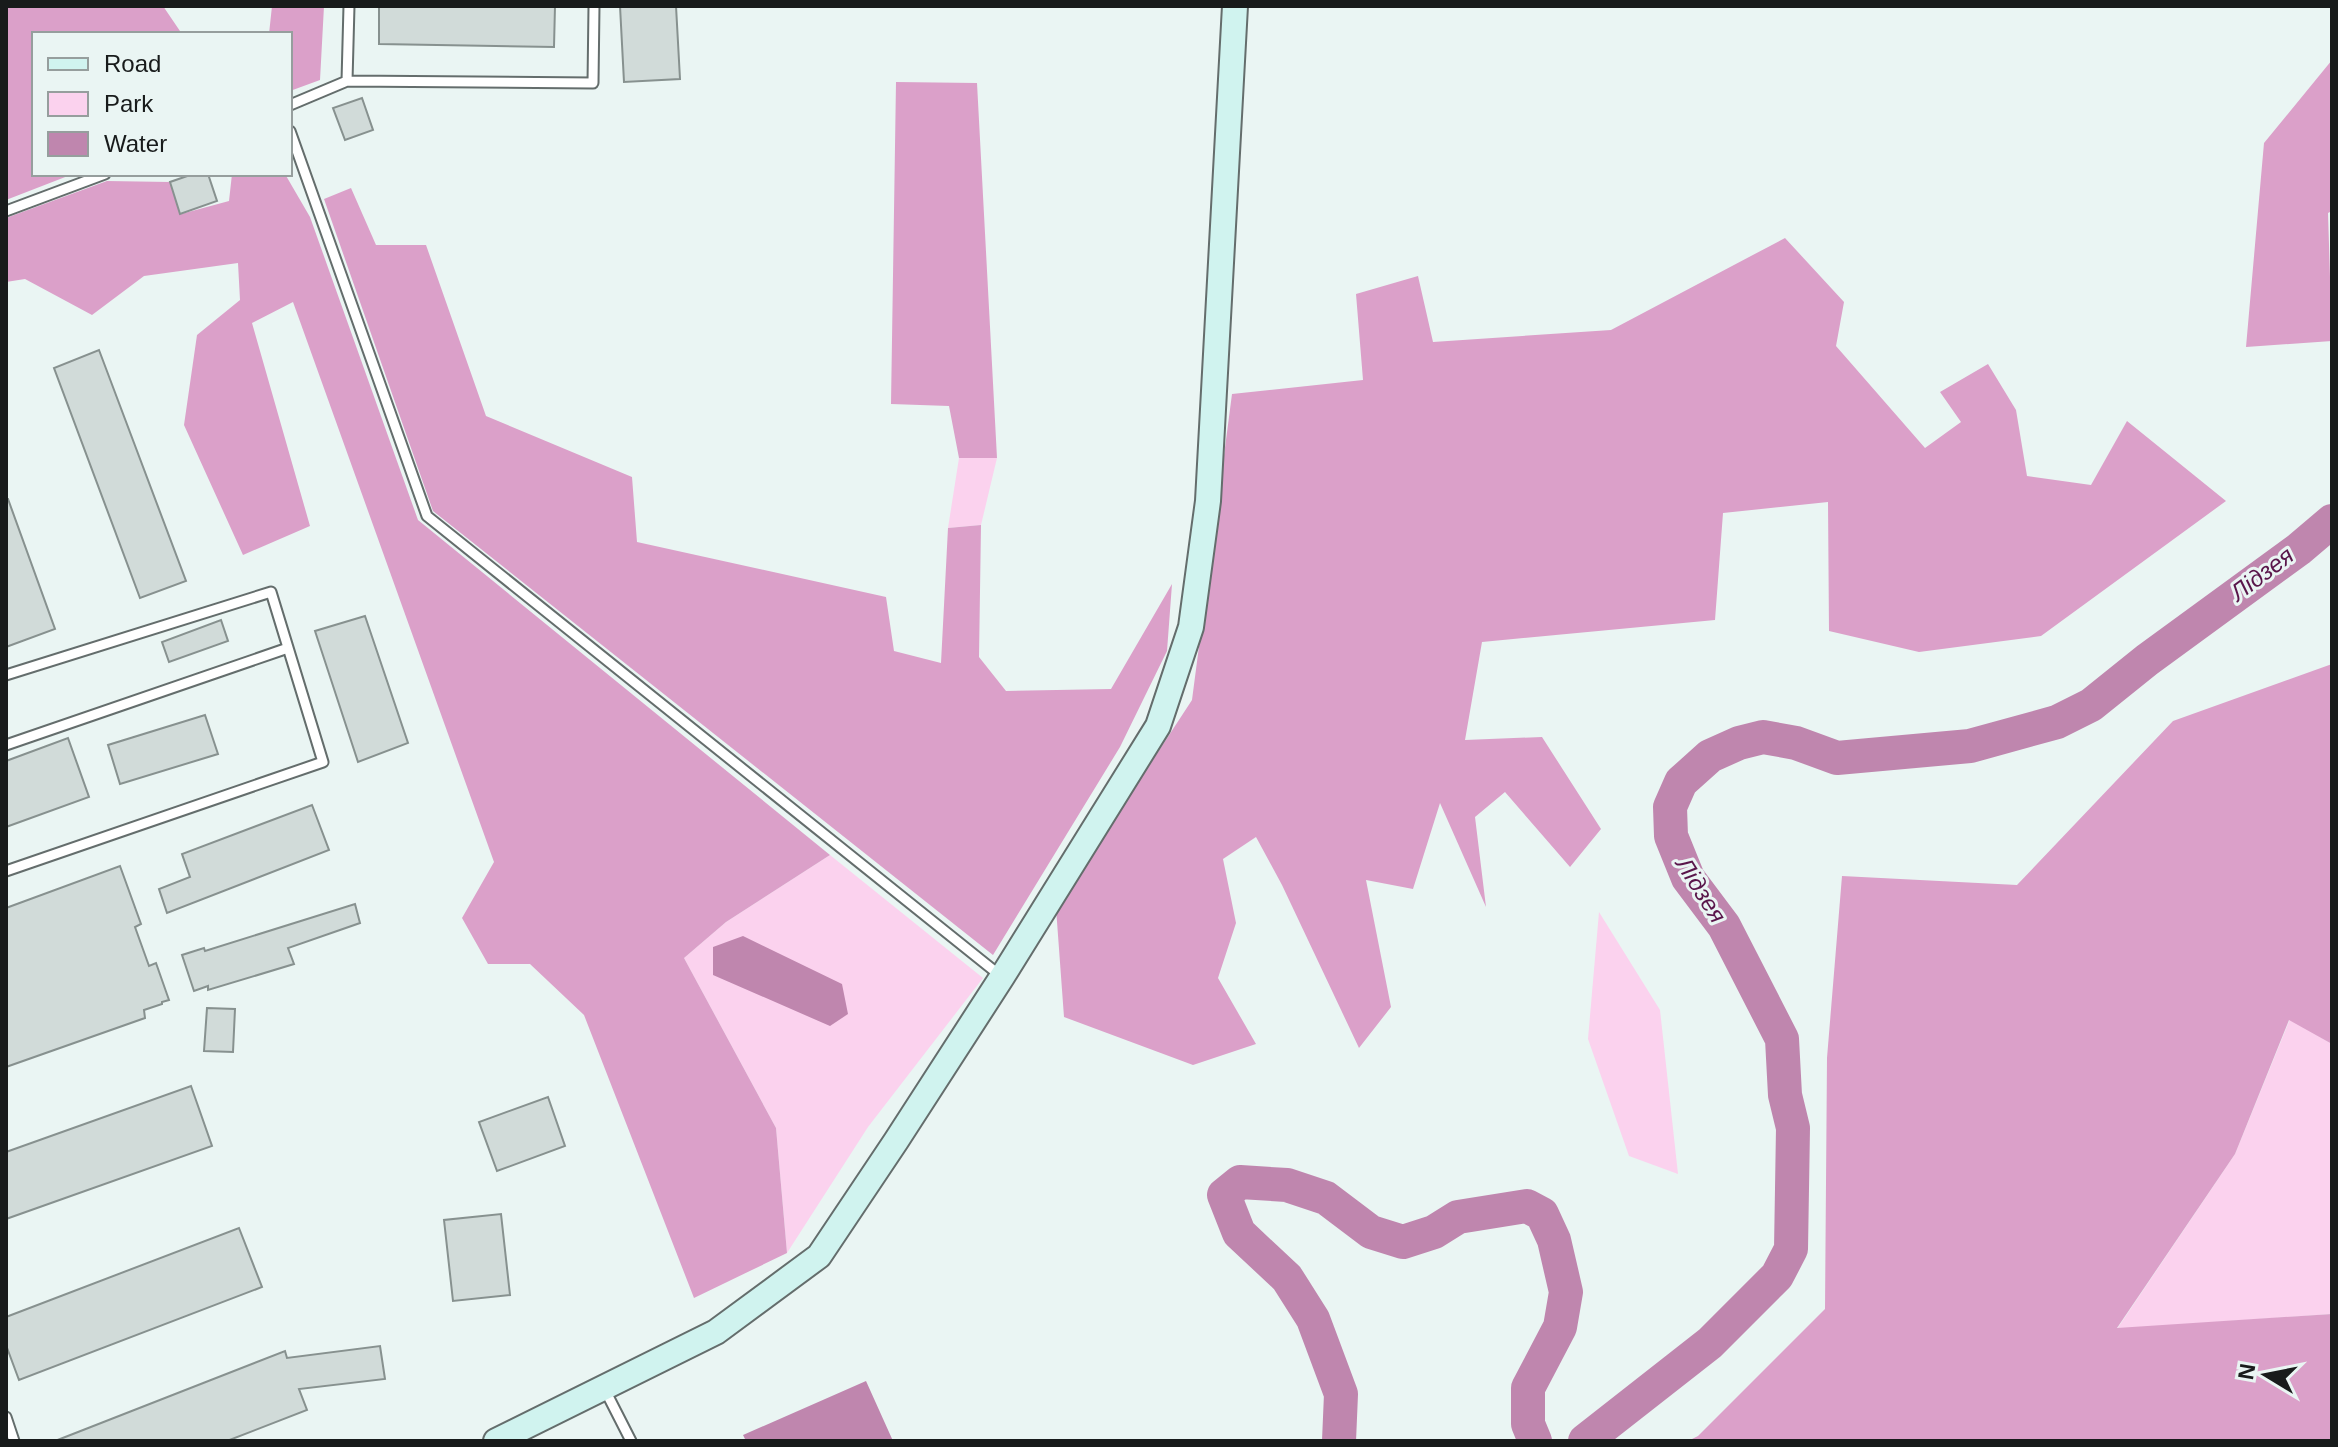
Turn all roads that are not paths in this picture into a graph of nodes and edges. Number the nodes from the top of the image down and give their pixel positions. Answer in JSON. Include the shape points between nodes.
{"nodes":[{"id":1,"x":349,"y":6,"type":"edge"},
{"id":2,"x":594,"y":6,"type":"edge"},
{"id":3,"x":1235,"y":6,"type":"edge"},
{"id":4,"x":347,"y":81,"type":"junction"},
{"id":5,"x":292,"y":104,"type":"edge"},
{"id":6,"x":292,"y":137,"type":"edge"},
{"id":7,"x":100,"y":176,"type":"edge"},
{"id":8,"x":6,"y":211,"type":"edge"},
{"id":9,"x":288,"y":648,"type":"junction"},
{"id":10,"x":6,"y":675,"type":"edge"},
{"id":11,"x":6,"y":745,"type":"edge"},
{"id":12,"x":6,"y":871,"type":"edge"},
{"id":13,"x":1002,"y":977,"type":"junction"},
{"id":14,"x":604,"y":1387,"type":"junction"},
{"id":15,"x":6,"y":1417,"type":"edge"},
{"id":16,"x":13,"y":1440,"type":"edge"},
{"id":17,"x":496,"y":1441,"type":"edge"},
{"id":18,"x":631,"y":1441,"type":"edge"}],
"edges":[{"from":1,"to":4,"type":"lane"},
{"from":2,"to":4,"type":"lane","via":[[593,83]]},
{"from":3,"to":13,"type":"street","via":[[1208,501],[1191,627],[1158,726]]},
{"from":4,"to":5,"type":"lane"},
{"from":6,"to":13,"type":"lane","via":[[427,516]]},
{"from":7,"to":8,"type":"lane"},
{"from":9,"to":10,"type":"lane","via":[[271,592]]},
{"from":9,"to":11,"type":"lane"},
{"from":9,"to":12,"type":"lane","via":[[323,762]]},
{"from":13,"to":14,"type":"street","via":[[819,1256],[716,1332]]},
{"from":14,"to":17,"type":"street"},
{"from":14,"to":18,"type":"lane"},
{"from":15,"to":16,"type":"lane"}]}
